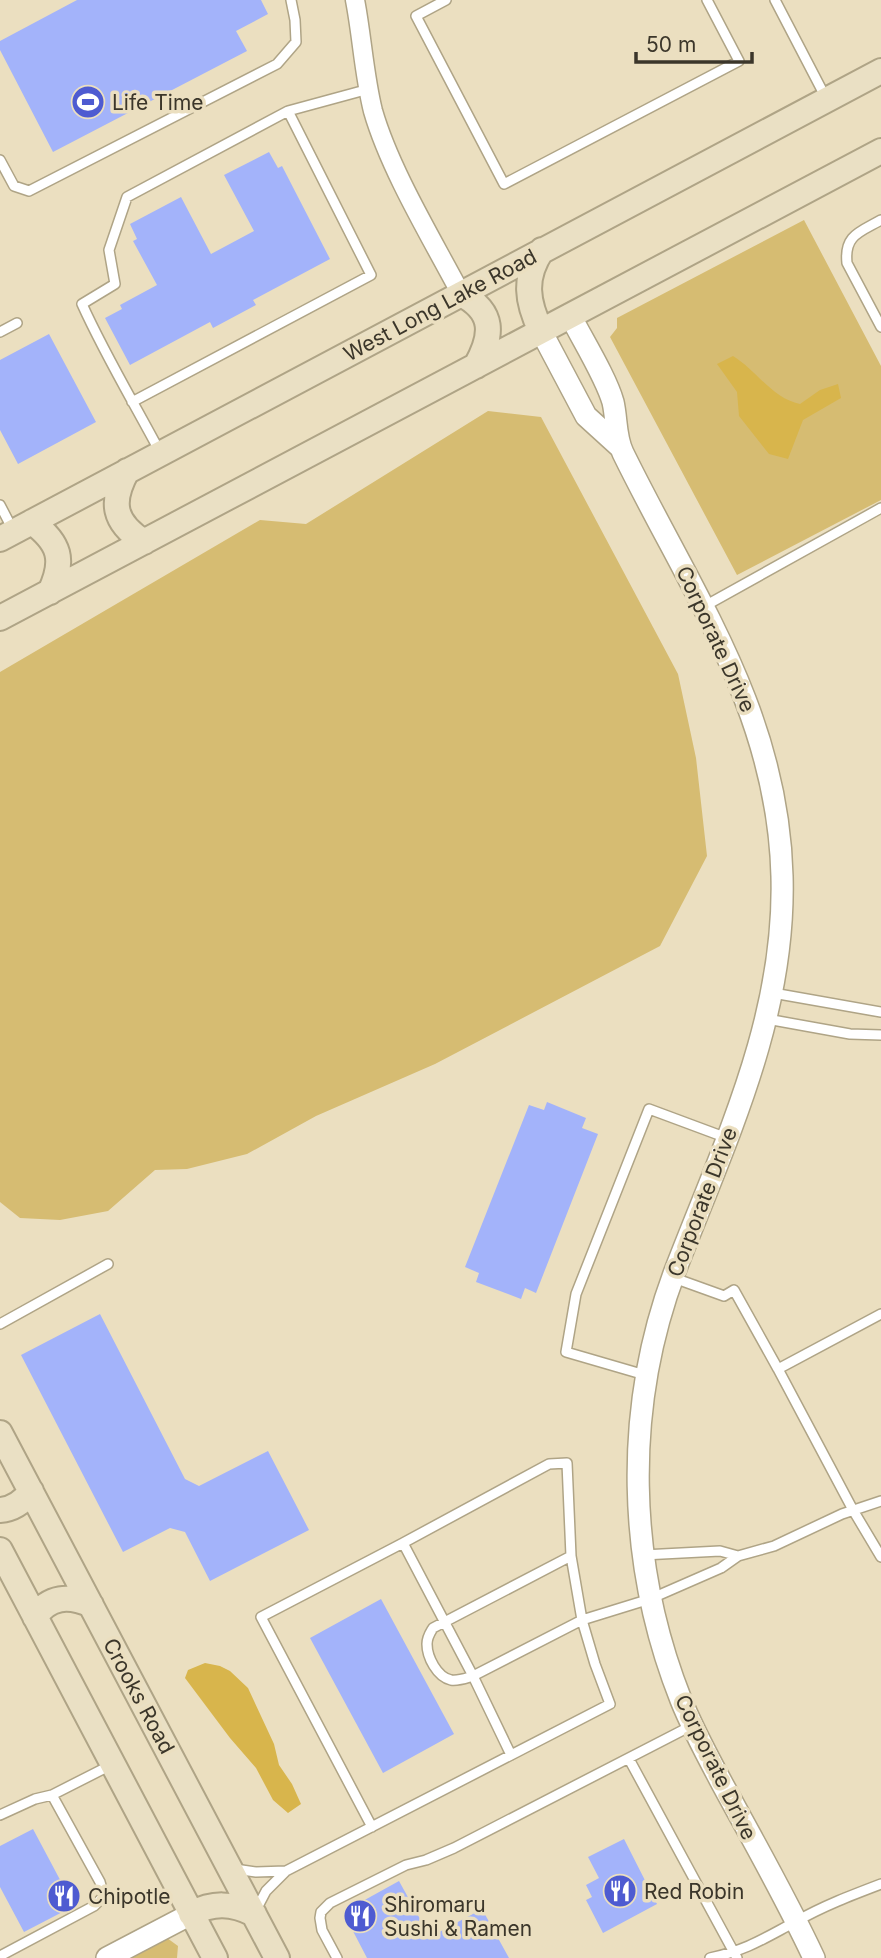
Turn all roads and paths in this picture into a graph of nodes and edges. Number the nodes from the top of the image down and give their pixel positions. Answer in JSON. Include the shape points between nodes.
{"nodes":[{"id":1,"x":291,"y":0,"type":"edge"},
{"id":2,"x":355,"y":0,"type":"edge"},
{"id":3,"x":446,"y":0,"type":"edge"},
{"id":4,"x":707,"y":0,"type":"edge"},
{"id":5,"x":775,"y":0,"type":"edge"},
{"id":6,"x":880,"y":73,"type":"edge"},
{"id":7,"x":369,"y":89,"type":"junction"},
{"id":8,"x":827,"y":100,"type":"junction"},
{"id":9,"x":288,"y":111,"type":"junction"},
{"id":10,"x":881,"y":151,"type":"edge"},
{"id":11,"x":0,"y":160,"type":"edge"},
{"id":12,"x":881,"y":220,"type":"edge"},
{"id":13,"x":542,"y":250,"type":"junction"},
{"id":14,"x":461,"y":294,"type":"junction"},
{"id":15,"x":570,"y":315,"type":"junction"},
{"id":16,"x":17,"y":323,"type":"dead end"},
{"id":17,"x":881,"y":327,"type":"edge"},
{"id":18,"x":541,"y":331,"type":"junction"},
{"id":19,"x":0,"y":332,"type":"edge"},
{"id":20,"x":476,"y":366,"type":"junction"},
{"id":21,"x":132,"y":402,"type":"junction"},
{"id":22,"x":620,"y":446,"type":"junction"},
{"id":23,"x":161,"y":453,"type":"junction"},
{"id":24,"x":127,"y":471,"type":"junction"},
{"id":25,"x":0,"y":505,"type":"edge"},
{"id":26,"x":881,"y":508,"type":"edge"},
{"id":27,"x":15,"y":531,"type":"edge"},
{"id":28,"x":144,"y":542,"type":"junction"},
{"id":29,"x":50,"y":592,"type":"junction"},
{"id":30,"x":703,"y":607,"type":"junction"},
{"id":31,"x":0,"y":618,"type":"edge"},
{"id":32,"x":773,"y":993,"type":"junction"},
{"id":33,"x":881,"y":1012,"type":"edge"},
{"id":34,"x":767,"y":1019,"type":"junction"},
{"id":35,"x":881,"y":1035,"type":"edge"},
{"id":36,"x":727,"y":1138,"type":"junction"},
{"id":37,"x":108,"y":1264,"type":"dead end"},
{"id":38,"x":673,"y":1278,"type":"junction"},
{"id":39,"x":881,"y":1314,"type":"edge"},
{"id":40,"x":0,"y":1324,"type":"edge"},
{"id":41,"x":778,"y":1368,"type":"junction"},
{"id":42,"x":647,"y":1376,"type":"junction"},
{"id":43,"x":0,"y":1433,"type":"edge"},
{"id":44,"x":31,"y":1491,"type":"junction"},
{"id":45,"x":881,"y":1502,"type":"edge"},
{"id":46,"x":0,"y":1510,"type":"edge"},
{"id":47,"x":853,"y":1510,"type":"junction"},
{"id":48,"x":402,"y":1543,"type":"junction"},
{"id":49,"x":0,"y":1550,"type":"edge"},
{"id":50,"x":643,"y":1555,"type":"junction"},
{"id":51,"x":571,"y":1556,"type":"junction"},
{"id":52,"x":738,"y":1556,"type":"junction"},
{"id":53,"x":881,"y":1557,"type":"edge"},
{"id":54,"x":650,"y":1599,"type":"junction"},
{"id":55,"x":91,"y":1605,"type":"junction"},
{"id":56,"x":35,"y":1617,"type":"junction"},
{"id":57,"x":582,"y":1620,"type":"junction"},
{"id":58,"x":444,"y":1622,"type":"junction"},
{"id":59,"x":473,"y":1676,"type":"junction"},
{"id":60,"x":693,"y":1726,"type":"junction"},
{"id":61,"x":511,"y":1755,"type":"junction"},
{"id":62,"x":629,"y":1759,"type":"junction"},
{"id":63,"x":113,"y":1764,"type":"junction"},
{"id":64,"x":52,"y":1795,"type":"junction"},
{"id":65,"x":1,"y":1812,"type":"edge"},
{"id":66,"x":372,"y":1827,"type":"junction"},
{"id":67,"x":230,"y":1868,"type":"junction"},
{"id":68,"x":286,"y":1871,"type":"junction"},
{"id":69,"x":881,"y":1884,"type":"edge"},
{"id":70,"x":191,"y":1914,"type":"junction"},
{"id":71,"x":254,"y":1914,"type":"junction"},
{"id":72,"x":796,"y":1921,"type":"junction"},
{"id":73,"x":736,"y":1955,"type":"edge"},
{"id":74,"x":0,"y":1956,"type":"edge"},
{"id":75,"x":208,"y":1956,"type":"edge"},
{"id":76,"x":107,"y":1958,"type":"edge"},
{"id":77,"x":278,"y":1958,"type":"edge"},
{"id":78,"x":337,"y":1958,"type":"edge"},
{"id":79,"x":710,"y":1958,"type":"edge"},
{"id":80,"x":814,"y":1958,"type":"edge"}],
"edges":[{"from":1,"to":11,"type":"lane","via":[[296,42],[277,64],[29,191],[14,186]]},
{"from":2,"to":7,"type":"street"},
{"from":3,"to":4,"type":"lane","via":[[416,16],[504,184],[739,61]]},
{"from":5,"to":8,"type":"lane"},
{"from":6,"to":8,"type":"main road","name":"West Long Lake Road"},
{"from":7,"to":9,"type":"lane"},
{"from":7,"to":14,"type":"street","via":[[399,175]]},
{"from":8,"to":13,"type":"main road","name":"West Long Lake Road"},
{"from":9,"to":21,"type":"lane","via":[[127,197],[109,250],[115,284],[82,304]]},
{"from":9,"to":21,"type":"lane","via":[[371,275]]},
{"from":10,"to":15,"type":"main road"},
{"from":12,"to":17,"type":"lane","via":[[855,234],[846,253]]},
{"from":13,"to":14,"type":"main road","name":"West Long Lake Road"},
{"from":13,"to":18,"type":"main road","via":[[527,287]]},
{"from":14,"to":20,"type":"main road","via":[[481,307],[488,326],[484,352]]},
{"from":14,"to":23,"type":"main road","name":"West Long Lake Road"},
{"from":15,"to":18,"type":"main road"},
{"from":15,"to":22,"type":"street","name":"Corporate Drive","via":[[612,400]]},
{"from":16,"to":19,"type":"lane"},
{"from":18,"to":20,"type":"main road"},
{"from":18,"to":22,"type":"street","name":"Corporate Drive","via":[[586,416]]},
{"from":20,"to":28,"type":"main road"},
{"from":21,"to":23,"type":"lane"},
{"from":22,"to":30,"type":"street","name":"Corporate Drive"},
{"from":23,"to":24,"type":"main road","name":"West Long Lake Road"},
{"from":24,"to":27,"type":"main road","name":"West Long Lake Road"},
{"from":24,"to":28,"type":"main road","via":[[119,485],[117,511],[128,530]]},
{"from":25,"to":27,"type":"lane"},
{"from":26,"to":30,"type":"lane"},
{"from":27,"to":29,"type":"main road","via":[[49,536],[58,555],[57,578]]},
{"from":28,"to":29,"type":"main road"},
{"from":29,"to":31,"type":"main road"},
{"from":30,"to":32,"type":"street","name":"Corporate Drive","via":[[746,696],[775,799],[782,888]]},
{"from":32,"to":33,"type":"lane"},
{"from":32,"to":34,"type":"street","name":"Corporate Drive"},
{"from":34,"to":35,"type":"lane"},
{"from":34,"to":36,"type":"street","name":"Corporate Drive"},
{"from":36,"to":38,"type":"street","name":"Corporate Drive"},
{"from":36,"to":42,"type":"lane","via":[[649,1109],[576,1294],[566,1352]]},
{"from":37,"to":40,"type":"lane"},
{"from":38,"to":41,"type":"lane","via":[[724,1296],[734,1290]]},
{"from":38,"to":42,"type":"street","name":"Corporate Drive"},
{"from":39,"to":41,"type":"lane"},
{"from":41,"to":47,"type":"lane"},
{"from":42,"to":50,"type":"street","name":"Corporate Drive","via":[[639,1454]]},
{"from":43,"to":44,"type":"main road","name":"Crooks Road"},
{"from":44,"to":46,"type":"main road","via":[[20,1504]]},
{"from":44,"to":55,"type":"main road","name":"Crooks Road"},
{"from":45,"to":47,"type":"lane"},
{"from":47,"to":52,"type":"lane","via":[[774,1546]]},
{"from":47,"to":53,"type":"lane"},
{"from":48,"to":51,"type":"lane","via":[[549,1464],[567,1463]]},
{"from":48,"to":58,"type":"lane"},
{"from":48,"to":66,"type":"lane","via":[[261,1617]]},
{"from":49,"to":56,"type":"main road"},
{"from":50,"to":52,"type":"lane","via":[[720,1551]]},
{"from":50,"to":54,"type":"street","name":"Corporate Drive"},
{"from":51,"to":57,"type":"lane"},
{"from":51,"to":58,"type":"lane"},
{"from":52,"to":54,"type":"lane","via":[[720,1569]]},
{"from":54,"to":57,"type":"lane"},
{"from":54,"to":60,"type":"street","name":"Corporate Drive"},
{"from":55,"to":56,"type":"main road","via":[[58,1599]]},
{"from":55,"to":67,"type":"main road","name":"Crooks Road"},
{"from":56,"to":63,"type":"main road"},
{"from":57,"to":59,"type":"lane"},
{"from":57,"to":61,"type":"lane","via":[[610,1703]]},
{"from":58,"to":59,"type":"lane"},
{"from":58,"to":59,"type":"lane","via":[[433,1628],[427,1639],[434,1666],[450,1680]]},
{"from":59,"to":61,"type":"lane"},
{"from":60,"to":62,"type":"lane"},
{"from":60,"to":72,"type":"street","name":"Corporate Drive"},
{"from":61,"to":66,"type":"lane"},
{"from":62,"to":73,"type":"lane"},
{"from":62,"to":78,"type":"lane","via":[[454,1848],[406,1865],[330,1903],[321,1912],[320,1924]]},
{"from":63,"to":64,"type":"lane"},
{"from":63,"to":70,"type":"main road"},
{"from":64,"to":65,"type":"lane"},
{"from":64,"to":74,"type":"lane","via":[[104,1896],[94,1906]]},
{"from":66,"to":68,"type":"lane"},
{"from":67,"to":68,"type":"lane"},
{"from":67,"to":71,"type":"main road","name":"Crooks Road"},
{"from":68,"to":71,"type":"lane","via":[[266,1891]]},
{"from":69,"to":72,"type":"lane"},
{"from":70,"to":71,"type":"main road","via":[[204,1906],[223,1905]]},
{"from":70,"to":75,"type":"main road"},
{"from":70,"to":76,"type":"street"},
{"from":71,"to":77,"type":"main road","name":"Crooks Road"},
{"from":72,"to":73,"type":"lane"},
{"from":72,"to":80,"type":"street","name":"Corporate Drive"},
{"from":73,"to":79,"type":"lane"}]}
